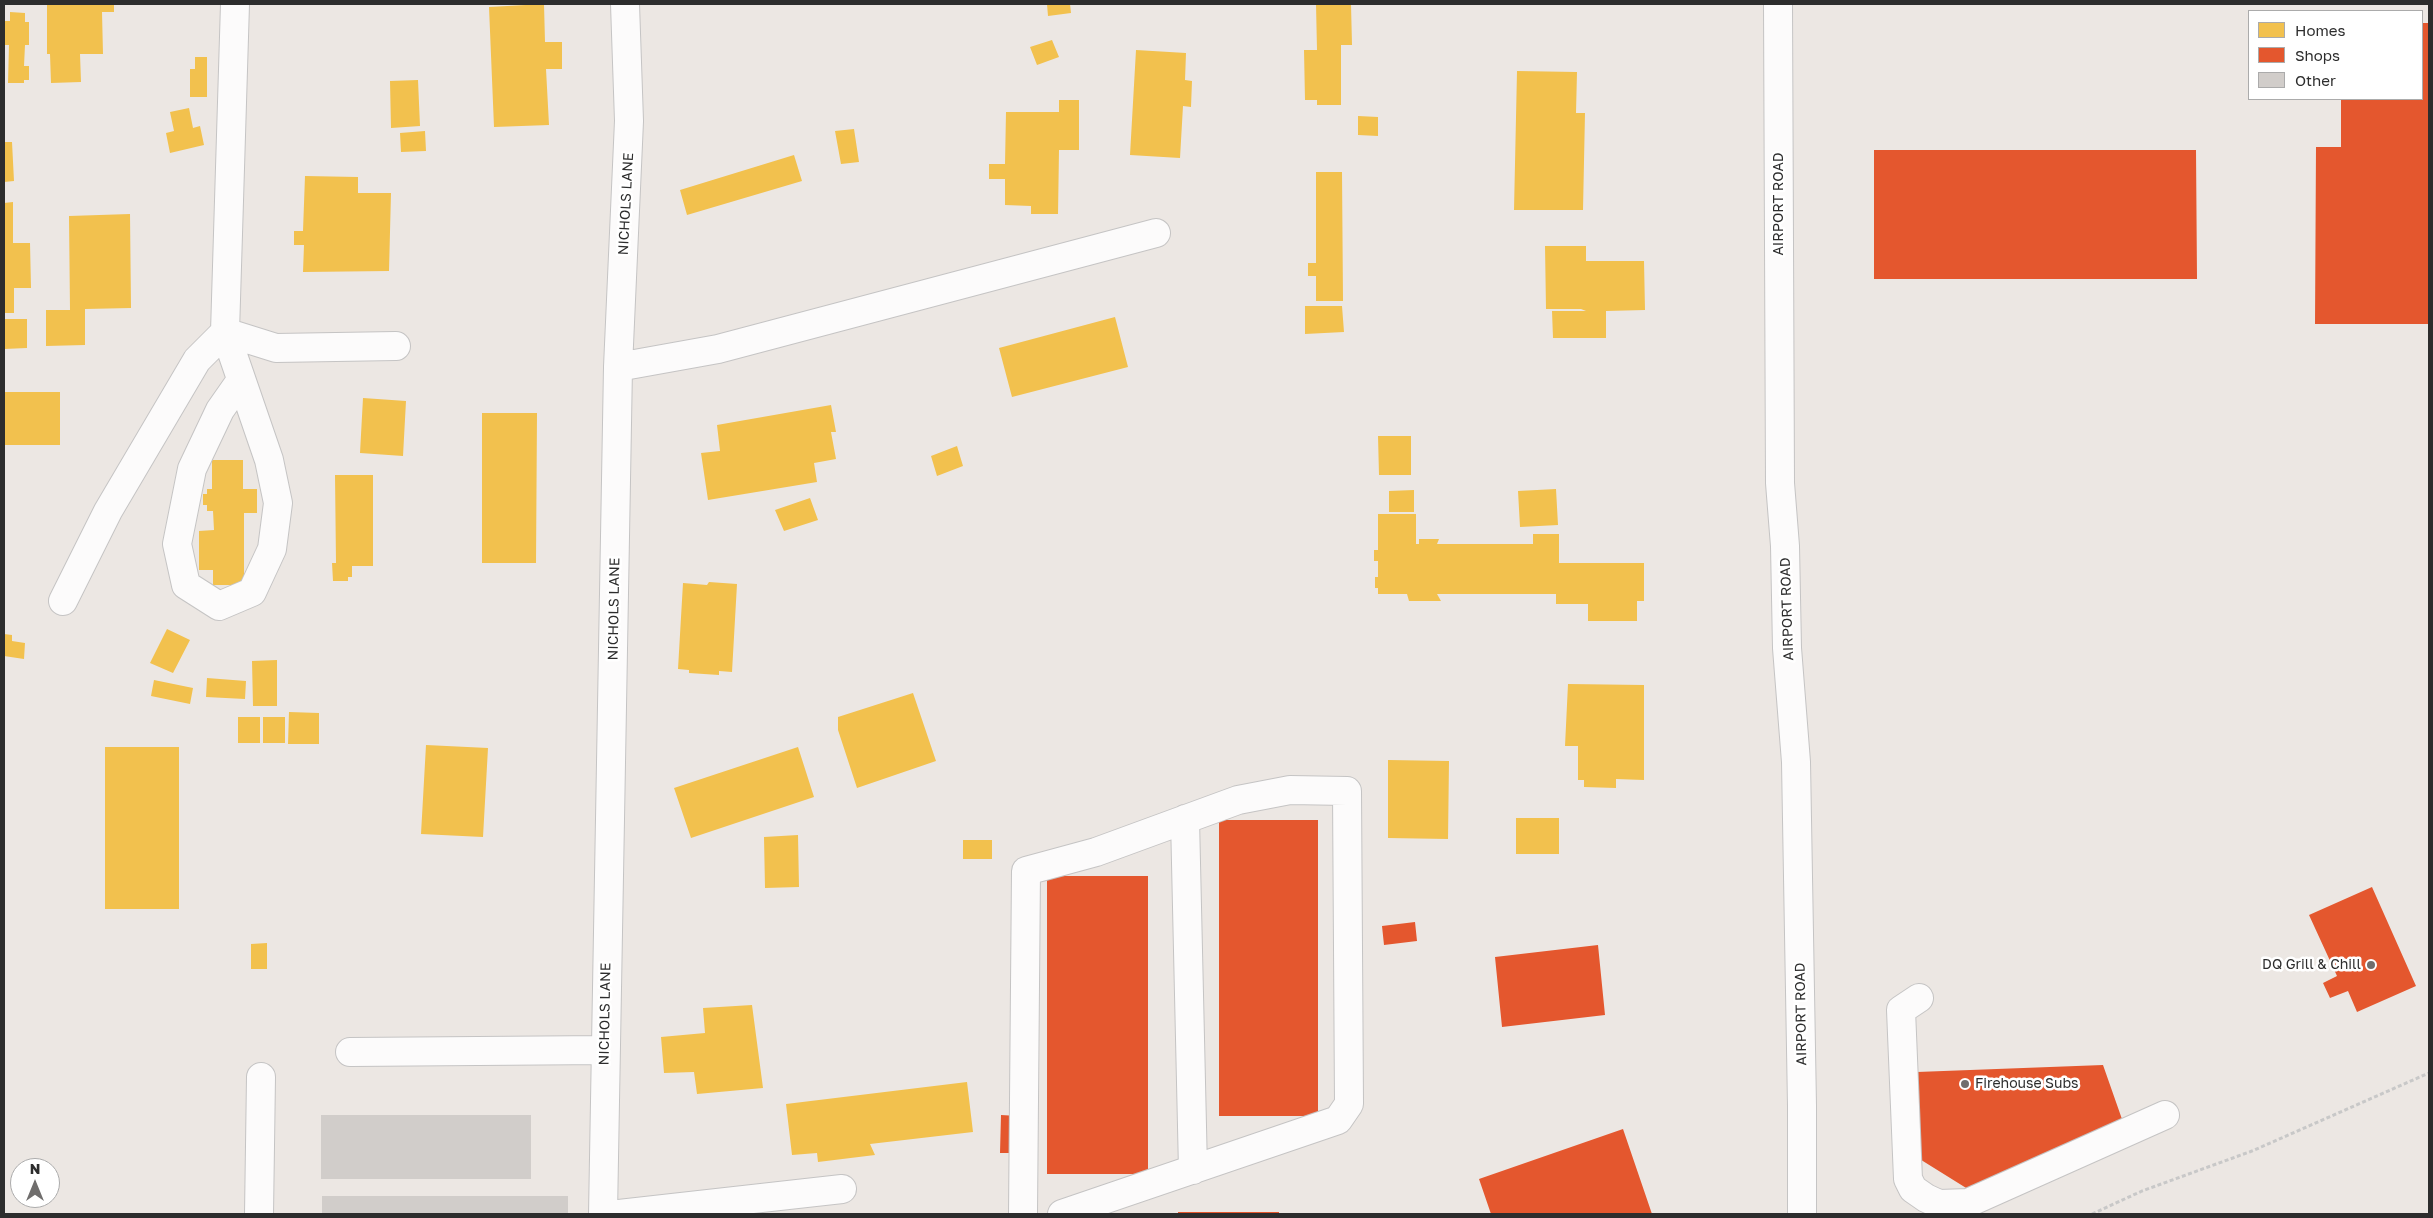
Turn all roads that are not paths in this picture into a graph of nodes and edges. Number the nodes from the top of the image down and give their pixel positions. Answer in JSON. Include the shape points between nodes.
{"nodes":[{"id":1,"x":235,"y":4,"type":"edge"},
{"id":2,"x":625,"y":4,"type":"edge"},
{"id":3,"x":1778,"y":4,"type":"edge"},
{"id":4,"x":1156,"y":234,"type":"dead end"},
{"id":5,"x":225,"y":332,"type":"junction"},
{"id":6,"x":396,"y":346,"type":"dead end"},
{"id":7,"x":618,"y":367,"type":"junction"},
{"id":8,"x":241,"y":380,"type":"junction"},
{"id":9,"x":63,"y":601,"type":"dead end"},
{"id":10,"x":1185,"y":819,"type":"junction"},
{"id":11,"x":1919,"y":998,"type":"dead end"},
{"id":12,"x":605,"y":1050,"type":"junction"},
{"id":13,"x":350,"y":1052,"type":"dead end"},
{"id":14,"x":261,"y":1076,"type":"dead end"},
{"id":15,"x":2166,"y":1115,"type":"dead end"},
{"id":16,"x":1193,"y":1170,"type":"junction"},
{"id":17,"x":842,"y":1189,"type":"dead end"},
{"id":18,"x":259,"y":1214,"type":"edge"},
{"id":19,"x":603,"y":1214,"type":"edge"},
{"id":20,"x":619,"y":1214,"type":"edge"},
{"id":21,"x":1023,"y":1214,"type":"edge"},
{"id":22,"x":1062,"y":1214,"type":"edge"},
{"id":23,"x":1802,"y":1214,"type":"edge"}],
"edges":[{"from":1,"to":5,"type":"street"},
{"from":2,"to":7,"type":"street","name":"NICHOLS LANE","via":[[629,121]]},
{"from":3,"to":23,"type":"street","name":"AIRPORT ROAD","via":[[1780,483],[1796,762]]},
{"from":4,"to":7,"type":"street","via":[[718,349]]},
{"from":5,"to":6,"type":"street","via":[[276,348]]},
{"from":5,"to":8,"type":"street"},
{"from":5,"to":9,"type":"street","via":[[197,360],[108,511]]},
{"from":7,"to":12,"type":"street","name":"NICHOLS LANE"},
{"from":8,"to":8,"type":"street","via":[[269,460],[278,504],[272,549],[252,592],[220,606],[186,584],[177,544],[192,469],[220,410]]},
{"from":10,"to":16,"type":"street"},
{"from":10,"to":16,"type":"street","via":[[1238,800],[1290,790],[1347,791],[1349,1104],[1338,1120]]},
{"from":10,"to":21,"type":"street","via":[[1096,852],[1026,871]]},
{"from":11,"to":15,"type":"street","via":[[1901,1010],[1908,1179],[1913,1189],[1926,1198],[1939,1204],[1968,1203]]},
{"from":12,"to":13,"type":"street"},
{"from":12,"to":19,"type":"street","name":"NICHOLS LANE"},
{"from":14,"to":18,"type":"street"},
{"from":16,"to":22,"type":"street"},
{"from":17,"to":20,"type":"street"}]}
